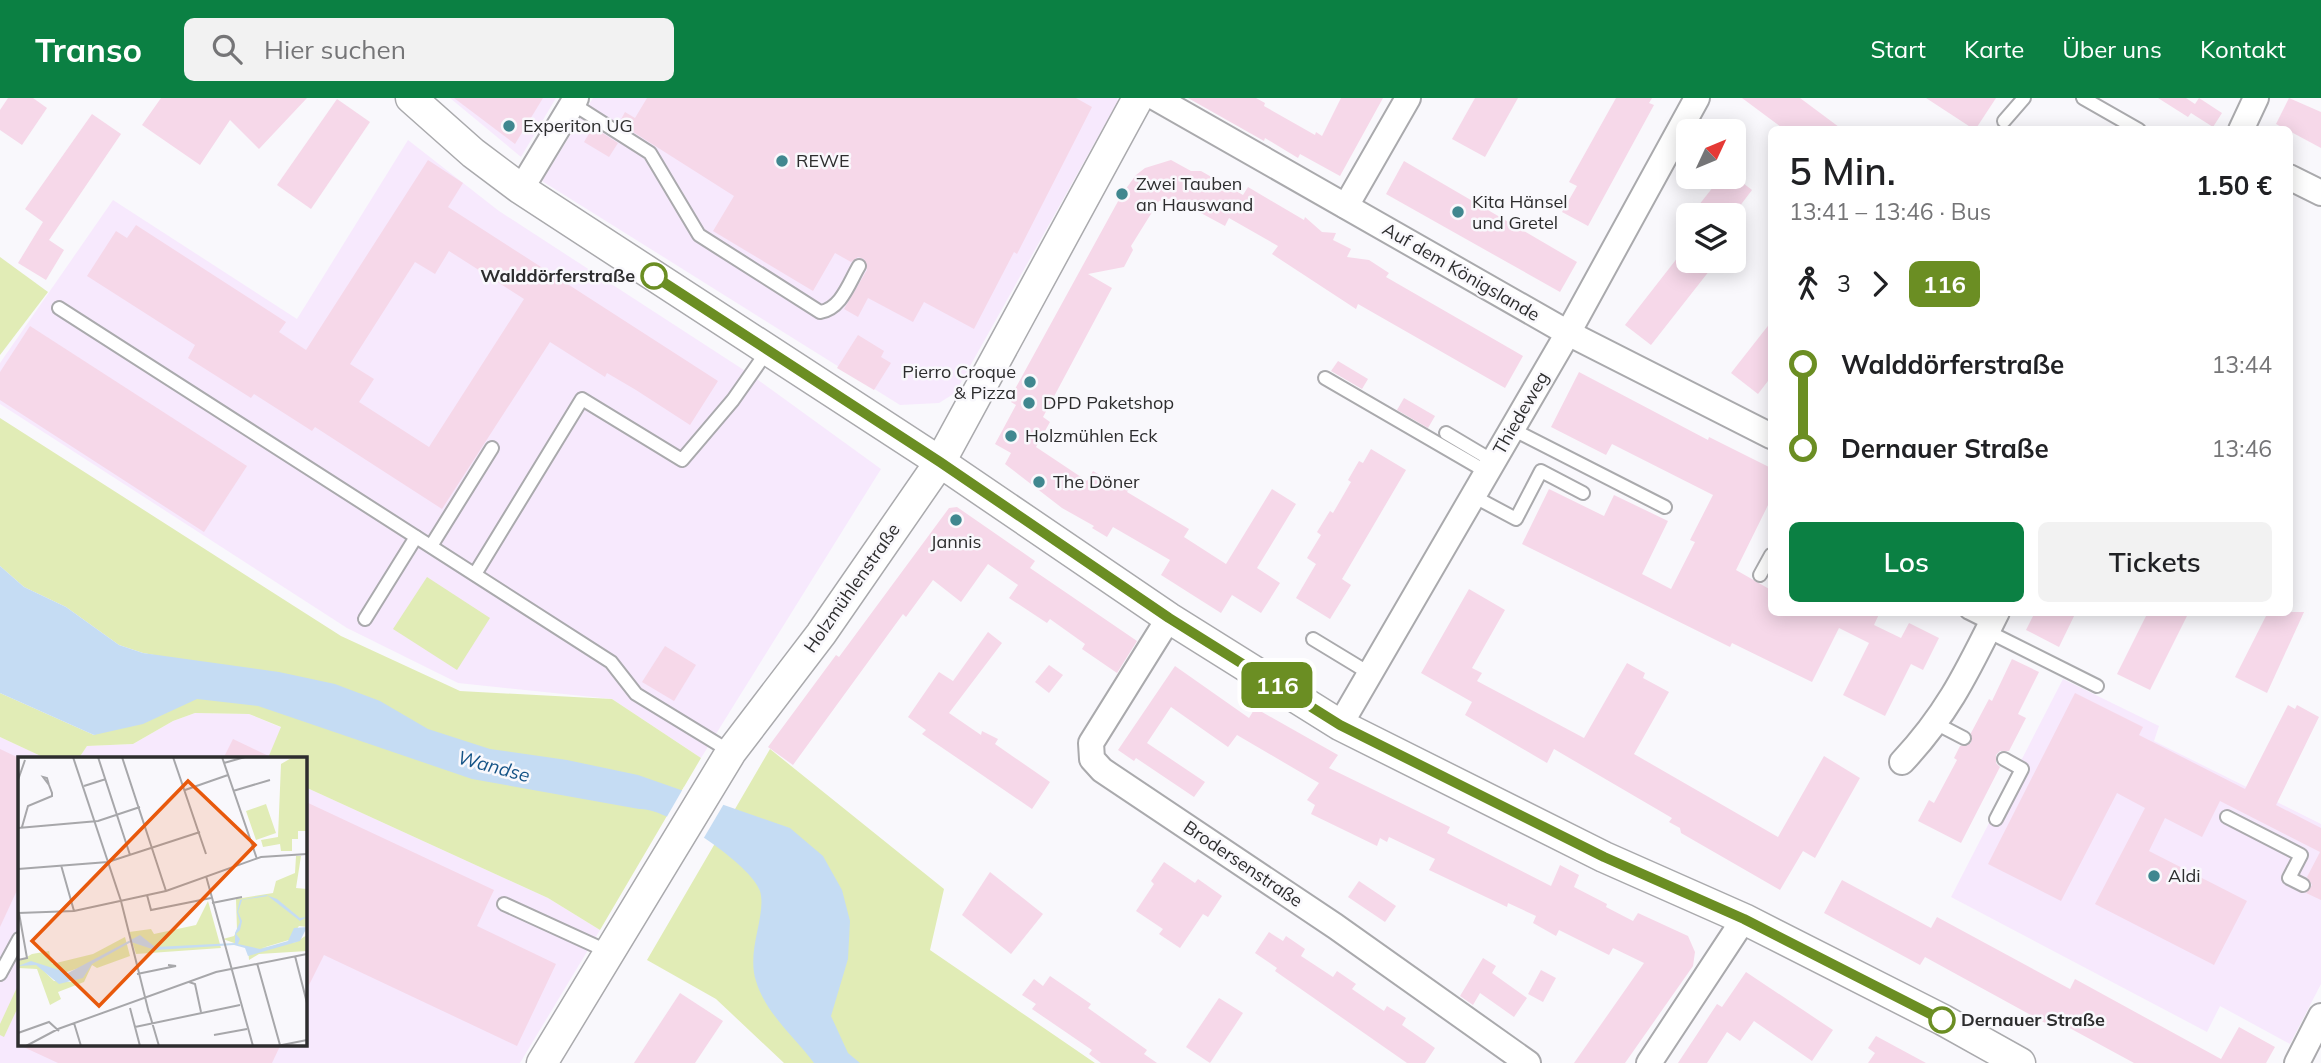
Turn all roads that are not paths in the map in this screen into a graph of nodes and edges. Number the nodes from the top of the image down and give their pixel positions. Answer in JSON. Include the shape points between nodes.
{"nodes":[{"id":1,"x":411,"y":98,"type":"edge"},
{"id":2,"x":1138,"y":98,"type":"edge"},
{"id":3,"x":1156,"y":98,"type":"edge"},
{"id":4,"x":1408,"y":98,"type":"edge"},
{"id":5,"x":1697,"y":98,"type":"edge"},
{"id":6,"x":2024,"y":98,"type":"edge"},
{"id":7,"x":2083,"y":98,"type":"edge"},
{"id":8,"x":2256,"y":98,"type":"edge"},
{"id":9,"x":574,"y":101,"type":"edge"},
{"id":10,"x":2004,"y":121,"type":"dead end"},
{"id":11,"x":2132,"y":126,"type":"edge"},
{"id":12,"x":2243,"y":126,"type":"edge"},
{"id":13,"x":2293,"y":179,"type":"edge"},
{"id":14,"x":521,"y":189,"type":"junction"},
{"id":15,"x":2321,"y":193,"type":"edge"},
{"id":16,"x":1346,"y":206,"type":"junction"},
{"id":17,"x":859,"y":266,"type":"dead end"},
{"id":18,"x":59,"y":308,"type":"dead end"},
{"id":19,"x":1568,"y":333,"type":"junction"},
{"id":20,"x":768,"y":350,"type":"junction"},
{"id":21,"x":1325,"y":378,"type":"dead end"},
{"id":22,"x":1512,"y":429,"type":"junction"},
{"id":23,"x":1446,"y":433,"type":"dead end"},
{"id":24,"x":1768,"y":434,"type":"edge"},
{"id":25,"x":492,"y":448,"type":"dead end"},
{"id":26,"x":940,"y":462,"type":"junction"},
{"id":27,"x":1490,"y":466,"type":"junction"},
{"id":28,"x":1584,"y":493,"type":"dead end"},
{"id":29,"x":1473,"y":496,"type":"junction"},
{"id":30,"x":1665,"y":507,"type":"dead end"},
{"id":31,"x":416,"y":537,"type":"junction"},
{"id":32,"x":431,"y":546,"type":"junction"},
{"id":33,"x":1768,"y":560,"type":"edge"},
{"id":34,"x":475,"y":574,"type":"junction"},
{"id":35,"x":1760,"y":575,"type":"dead end"},
{"id":36,"x":1169,"y":618,"type":"junction"},
{"id":37,"x":365,"y":619,"type":"dead end"},
{"id":38,"x":1992,"y":623,"type":"edge"},
{"id":39,"x":1313,"y":639,"type":"dead end"},
{"id":40,"x":1369,"y":673,"type":"junction"},
{"id":41,"x":2097,"y":686,"type":"dead end"},
{"id":42,"x":1937,"y":724,"type":"junction"},
{"id":43,"x":1340,"y":725,"type":"junction"},
{"id":44,"x":1964,"y":738,"type":"dead end"},
{"id":45,"x":732,"y":752,"type":"junction"},
{"id":46,"x":2004,"y":760,"type":"dead end"},
{"id":47,"x":1902,"y":762,"type":"dead end"},
{"id":48,"x":2227,"y":817,"type":"dead end"},
{"id":49,"x":1996,"y":819,"type":"dead end"},
{"id":50,"x":2303,"y":885,"type":"dead end"},
{"id":51,"x":504,"y":904,"type":"dead end"},
{"id":52,"x":1744,"y":919,"type":"junction"},
{"id":53,"x":18,"y":941,"type":"edge"},
{"id":54,"x":609,"y":953,"type":"junction"},
{"id":55,"x":0,"y":974,"type":"edge"},
{"id":56,"x":2321,"y":1016,"type":"edge"},
{"id":57,"x":542,"y":1063,"type":"edge"},
{"id":58,"x":1528,"y":1063,"type":"edge"},
{"id":59,"x":1649,"y":1063,"type":"edge"},
{"id":60,"x":2020,"y":1063,"type":"edge"},
{"id":61,"x":2297,"y":1063,"type":"edge"}],
"edges":[{"from":1,"to":14,"type":"street"},
{"from":2,"to":26,"type":"street","name":"Holzmühlenstraße"},
{"from":3,"to":16,"type":"street","name":"Auf dem Königslande"},
{"from":4,"to":16,"type":"street"},
{"from":5,"to":19,"type":"street","name":"Thiedeweg"},
{"from":6,"to":10,"type":"lane"},
{"from":7,"to":11,"type":"lane"},
{"from":8,"to":12,"type":"street"},
{"from":9,"to":14,"type":"street"},
{"from":9,"to":17,"type":"lane","via":[[650,153],[699,235],[820,312],[839,301]]},
{"from":13,"to":15,"type":"street"},
{"from":14,"to":20,"type":"street"},
{"from":16,"to":19,"type":"street","name":"Auf dem Königslande"},
{"from":18,"to":31,"type":"lane"},
{"from":19,"to":22,"type":"street","name":"Thiedeweg"},
{"from":19,"to":24,"type":"street","name":"Auf dem Königslande"},
{"from":20,"to":26,"type":"street"},
{"from":20,"to":34,"type":"lane","via":[[682,460],[582,399]]},
{"from":21,"to":27,"type":"lane"},
{"from":22,"to":27,"type":"street","name":"Thiedeweg"},
{"from":22,"to":30,"type":"lane"},
{"from":23,"to":27,"type":"lane"},
{"from":25,"to":32,"type":"lane"},
{"from":26,"to":36,"type":"street"},
{"from":26,"to":45,"type":"street","name":"Holzmühlenstraße","via":[[821,634]]},
{"from":27,"to":29,"type":"street","name":"Thiedeweg"},
{"from":28,"to":29,"type":"lane","via":[[1541,471],[1516,519]]},
{"from":29,"to":40,"type":"street","name":"Thiedeweg"},
{"from":31,"to":32,"type":"lane"},
{"from":31,"to":37,"type":"lane"},
{"from":32,"to":34,"type":"lane"},
{"from":33,"to":35,"type":"lane"},
{"from":34,"to":45,"type":"lane","via":[[611,662],[636,694]]},
{"from":36,"to":43,"type":"street"},
{"from":36,"to":58,"type":"street","name":"Brodersenstraße","via":[[1091,743],[1092,759]]},
{"from":38,"to":41,"type":"lane"},
{"from":38,"to":42,"type":"street"},
{"from":39,"to":40,"type":"lane"},
{"from":40,"to":43,"type":"street","name":"Thiedeweg"},
{"from":42,"to":44,"type":"lane"},
{"from":42,"to":47,"type":"street"},
{"from":43,"to":52,"type":"street","via":[[1604,857]]},
{"from":45,"to":54,"type":"street","name":"Holzmühlenstraße"},
{"from":46,"to":49,"type":"lane","via":[[2022,769]]},
{"from":48,"to":50,"type":"lane","via":[[2301,855],[2289,878]]},
{"from":51,"to":54,"type":"lane"},
{"from":52,"to":59,"type":"street"},
{"from":52,"to":60,"type":"street"},
{"from":53,"to":55,"type":"lane"},
{"from":54,"to":57,"type":"street","name":"Holzmühlenstraße"},
{"from":56,"to":61,"type":"street"}]}
